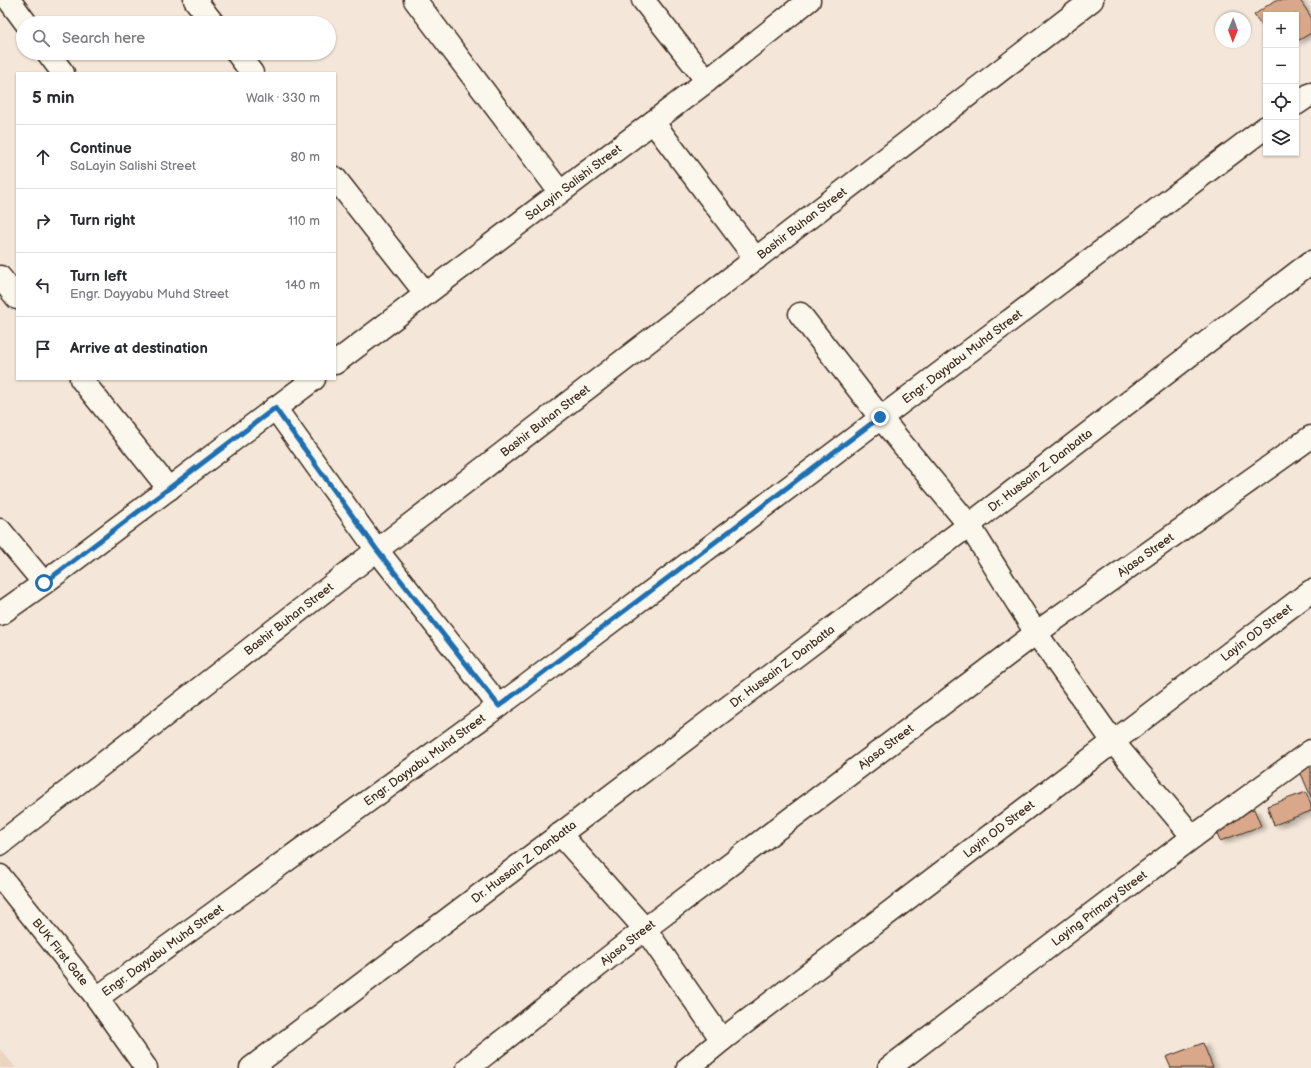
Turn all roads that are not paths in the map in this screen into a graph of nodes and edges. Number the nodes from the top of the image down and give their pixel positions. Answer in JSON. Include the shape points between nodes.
{"nodes":[{"id":1,"x":8,"y":0,"type":"edge"},
{"id":2,"x":195,"y":0,"type":"edge"},
{"id":3,"x":415,"y":0,"type":"edge"},
{"id":4,"x":643,"y":0,"type":"edge"},
{"id":5,"x":810,"y":0,"type":"edge"},
{"id":6,"x":1092,"y":0,"type":"edge"},
{"id":7,"x":21,"y":16,"type":"edge"},
{"id":8,"x":208,"y":16,"type":"edge"},
{"id":9,"x":53,"y":60,"type":"edge"},
{"id":10,"x":242,"y":60,"type":"edge"},
{"id":11,"x":62,"y":72,"type":"edge"},
{"id":12,"x":251,"y":72,"type":"edge"},
{"id":13,"x":707,"y":81,"type":"junction"},
{"id":14,"x":1311,"y":94,"type":"edge"},
{"id":15,"x":1299,"y":102,"type":"edge"},
{"id":16,"x":654,"y":122,"type":"junction"},
{"id":17,"x":1263,"y":129,"type":"edge"},
{"id":18,"x":336,"y":179,"type":"edge"},
{"id":19,"x":560,"y":192,"type":"junction"},
{"id":20,"x":756,"y":259,"type":"junction"},
{"id":21,"x":1311,"y":262,"type":"edge"},
{"id":22,"x":0,"y":277,"type":"edge"},
{"id":23,"x":426,"y":294,"type":"junction"},
{"id":24,"x":16,"y":297,"type":"edge"},
{"id":25,"x":800,"y":314,"type":"dead end"},
{"id":26,"x":336,"y":362,"type":"edge"},
{"id":27,"x":82,"y":380,"type":"edge"},
{"id":28,"x":302,"y":383,"type":"edge"},
{"id":29,"x":275,"y":408,"type":"junction"},
{"id":30,"x":880,"y":417,"type":"junction"},
{"id":31,"x":1311,"y":437,"type":"edge"},
{"id":32,"x":168,"y":489,"type":"junction"},
{"id":33,"x":969,"y":525,"type":"junction"},
{"id":34,"x":0,"y":530,"type":"edge"},
{"id":35,"x":377,"y":550,"type":"junction"},
{"id":36,"x":44,"y":583,"type":"junction"},
{"id":37,"x":1311,"y":591,"type":"edge"},
{"id":38,"x":0,"y":614,"type":"edge"},
{"id":39,"x":1036,"y":633,"type":"junction"},
{"id":40,"x":499,"y":706,"type":"junction"},
{"id":41,"x":1114,"y":742,"type":"junction"},
{"id":42,"x":1311,"y":752,"type":"edge"},
{"id":43,"x":560,"y":834,"type":"junction"},
{"id":44,"x":1193,"y":838,"type":"junction"},
{"id":45,"x":0,"y":844,"type":"edge"},
{"id":46,"x":0,"y":876,"type":"edge"},
{"id":47,"x":645,"y":930,"type":"junction"},
{"id":48,"x":97,"y":998,"type":"junction"},
{"id":49,"x":722,"y":1040,"type":"junction"},
{"id":50,"x":144,"y":1067,"type":"edge"},
{"id":51,"x":251,"y":1068,"type":"edge"},
{"id":52,"x":468,"y":1068,"type":"edge"},
{"id":53,"x":688,"y":1068,"type":"edge"},
{"id":54,"x":889,"y":1068,"type":"edge"}],
"edges":[{"from":1,"to":7,"type":"street"},
{"from":2,"to":8,"type":"street"},
{"from":3,"to":19,"type":"street"},
{"from":4,"to":13,"type":"street"},
{"from":5,"to":13,"type":"street","name":"SaLayin Salishi Street"},
{"from":6,"to":20,"type":"street","name":"Bashir Buhan Street"},
{"from":9,"to":11,"type":"street"},
{"from":10,"to":12,"type":"street"},
{"from":13,"to":16,"type":"street","name":"SaLayin Salishi Street"},
{"from":14,"to":15,"type":"street"},
{"from":16,"to":19,"type":"street","name":"SaLayin Salishi Street"},
{"from":16,"to":20,"type":"street"},
{"from":17,"to":30,"type":"street","name":"Engr. Dayyabu Muhd Street"},
{"from":18,"to":23,"type":"street"},
{"from":19,"to":23,"type":"street","name":"SaLayin Salishi Street"},
{"from":20,"to":35,"type":"street","name":"Bashir Buhan Street"},
{"from":21,"to":33,"type":"street","name":"Dr. Hussain Z. Danbatta"},
{"from":22,"to":24,"type":"street"},
{"from":23,"to":26,"type":"street","name":"SaLayin Salishi Street"},
{"from":25,"to":30,"type":"street"},
{"from":27,"to":32,"type":"street"},
{"from":28,"to":29,"type":"street"},
{"from":29,"to":32,"type":"street"},
{"from":29,"to":35,"type":"street"},
{"from":30,"to":33,"type":"street"},
{"from":30,"to":40,"type":"street","name":"Engr. Dayyabu Muhd Street"},
{"from":31,"to":39,"type":"street","name":"Ajasa Street"},
{"from":32,"to":36,"type":"street"},
{"from":33,"to":39,"type":"street"},
{"from":33,"to":43,"type":"street","name":"Dr. Hussain Z. Danbatta"},
{"from":34,"to":36,"type":"street"},
{"from":35,"to":40,"type":"street"},
{"from":35,"to":45,"type":"street","name":"Bashir Buhan Street"},
{"from":36,"to":38,"type":"street"},
{"from":37,"to":41,"type":"street","name":"Layin OD Street"},
{"from":39,"to":41,"type":"street"},
{"from":39,"to":47,"type":"street","name":"Ajasa Street"},
{"from":40,"to":48,"type":"street","name":"Engr. Dayyabu Muhd Street"},
{"from":41,"to":44,"type":"street"},
{"from":41,"to":49,"type":"street","name":"Layin OD Street"},
{"from":42,"to":44,"type":"street","name":"Laying Primary Street"},
{"from":43,"to":47,"type":"street"},
{"from":43,"to":51,"type":"street","name":"Dr. Hussain Z. Danbatta"},
{"from":44,"to":54,"type":"street","name":"Laying Primary Street"},
{"from":46,"to":48,"type":"street","name":"BUK First Gate"},
{"from":47,"to":49,"type":"street"},
{"from":47,"to":52,"type":"street","name":"Ajasa Street"},
{"from":48,"to":50,"type":"street","name":"BUK First Gate"},
{"from":49,"to":53,"type":"street","name":"Layin OD Street"}]}
